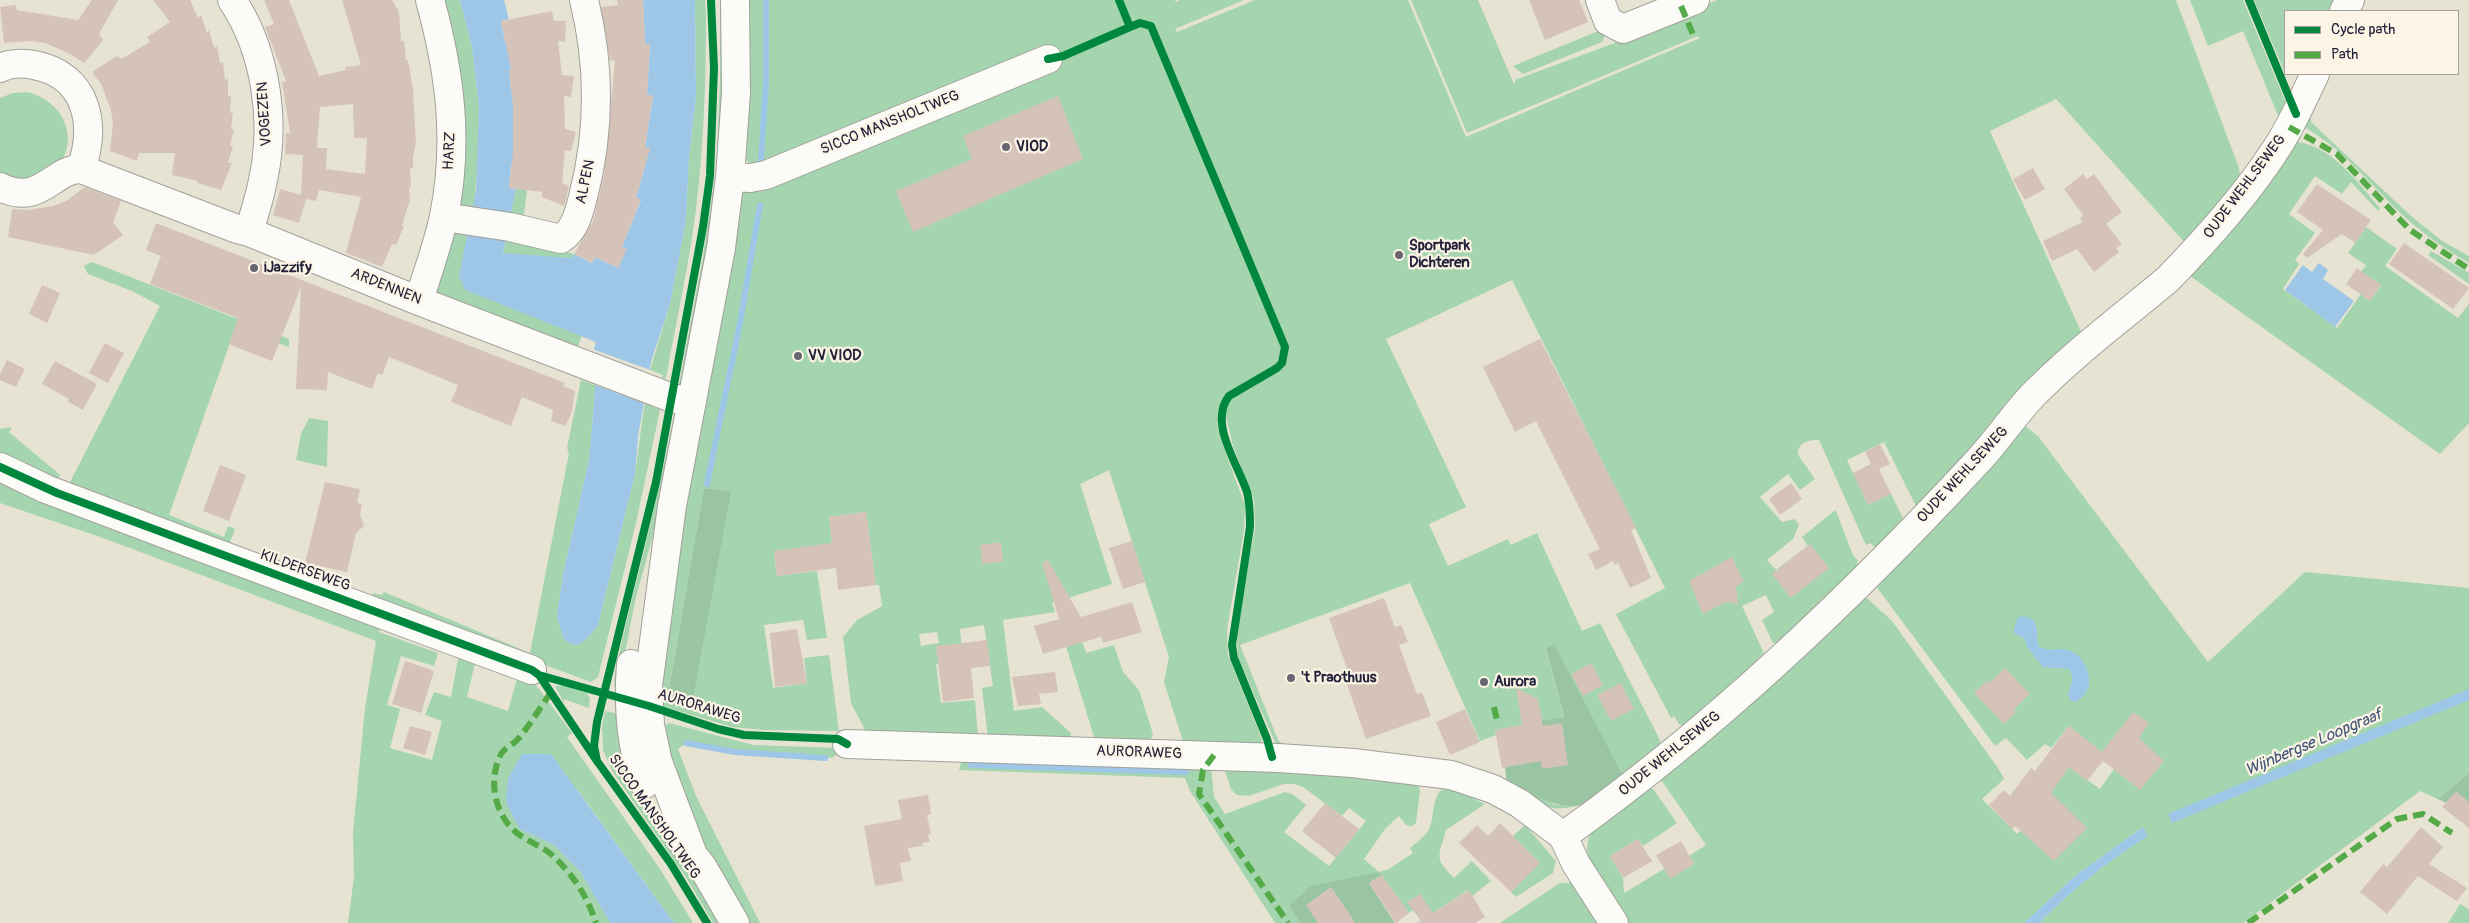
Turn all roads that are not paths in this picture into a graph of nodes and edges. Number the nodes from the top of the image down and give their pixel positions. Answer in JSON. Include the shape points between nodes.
{"nodes":[{"id":1,"x":232,"y":0,"type":"edge"},
{"id":2,"x":430,"y":0,"type":"edge"},
{"id":3,"x":584,"y":0,"type":"edge"},
{"id":4,"x":735,"y":0,"type":"edge"},
{"id":5,"x":1600,"y":0,"type":"edge"},
{"id":6,"x":1695,"y":0,"type":"edge"},
{"id":7,"x":1048,"y":59,"type":"dead end"},
{"id":8,"x":0,"y":68,"type":"edge"},
{"id":9,"x":2314,"y":75,"type":"edge"},
{"id":10,"x":81,"y":169,"type":"junction"},
{"id":11,"x":730,"y":177,"type":"junction"},
{"id":12,"x":0,"y":187,"type":"edge"},
{"id":13,"x":456,"y":218,"type":"junction"},
{"id":14,"x":249,"y":232,"type":"junction"},
{"id":15,"x":419,"y":301,"type":"junction"},
{"id":16,"x":692,"y":402,"type":"junction"},
{"id":17,"x":0,"y":467,"type":"edge"},
{"id":18,"x":532,"y":670,"type":"dead end"},
{"id":19,"x":848,"y":744,"type":"dead end"},
{"id":20,"x":1564,"y":836,"type":"junction"},
{"id":21,"x":735,"y":923,"type":"edge"},
{"id":22,"x":1614,"y":923,"type":"edge"}],
"edges":[{"from":1,"to":14,"type":"street","name":"VOGEZEN","via":[[248,29],[259,61],[268,123],[263,181]]},
{"from":2,"to":13,"type":"street","name":"HARZ","via":[[442,42],[452,112],[451,161]]},
{"from":3,"to":13,"type":"street","name":"ALPEN","via":[[594,50],[596,116],[588,178],[569,234],[561,239]]},
{"from":4,"to":11,"type":"street","name":"SICCO MANSHOLTWEG","via":[[736,93]]},
{"from":5,"to":6,"type":"street","via":[[1608,21],[1623,29]]},
{"from":7,"to":11,"type":"street","name":"SICCO MANSHOLTWEG","via":[[766,175]]},
{"from":8,"to":10,"type":"street","via":[[25,63],[46,67],[65,78],[79,94],[88,114],[89,136]]},
{"from":9,"to":20,"type":"street","name":"OUDE WEHLSEWEG","via":[[2274,152],[2213,232],[2180,266],[2032,396],[1978,462],[1778,661],[1726,709]]},
{"from":10,"to":12,"type":"street","via":[[71,169],[44,188],[26,192],[7,191]]},
{"from":10,"to":14,"type":"street","name":"ARDENNEN"},
{"from":11,"to":16,"type":"street","name":"SICCO MANSHOLTWEG","via":[[721,248]]},
{"from":13,"to":15,"type":"street","name":"HARZ"},
{"from":14,"to":15,"type":"street","name":"ARDENNEN"},
{"from":15,"to":16,"type":"street","name":"ARDENNEN","via":[[656,392]]},
{"from":16,"to":21,"type":"street","name":"SICCO MANSHOLTWEG","via":[[672,506],[650,564],[640,605],[631,661],[630,713],[634,745],[651,799],[664,821],[692,852]]},
{"from":17,"to":18,"type":"street","name":"KILDERSEWEG","via":[[46,489]]},
{"from":19,"to":20,"type":"street","name":"AURORAWEG","via":[[1278,758],[1445,774],[1493,789],[1519,803]]},
{"from":20,"to":22,"type":"street","name":"AURORAWEG","via":[[1585,879]]}]}
